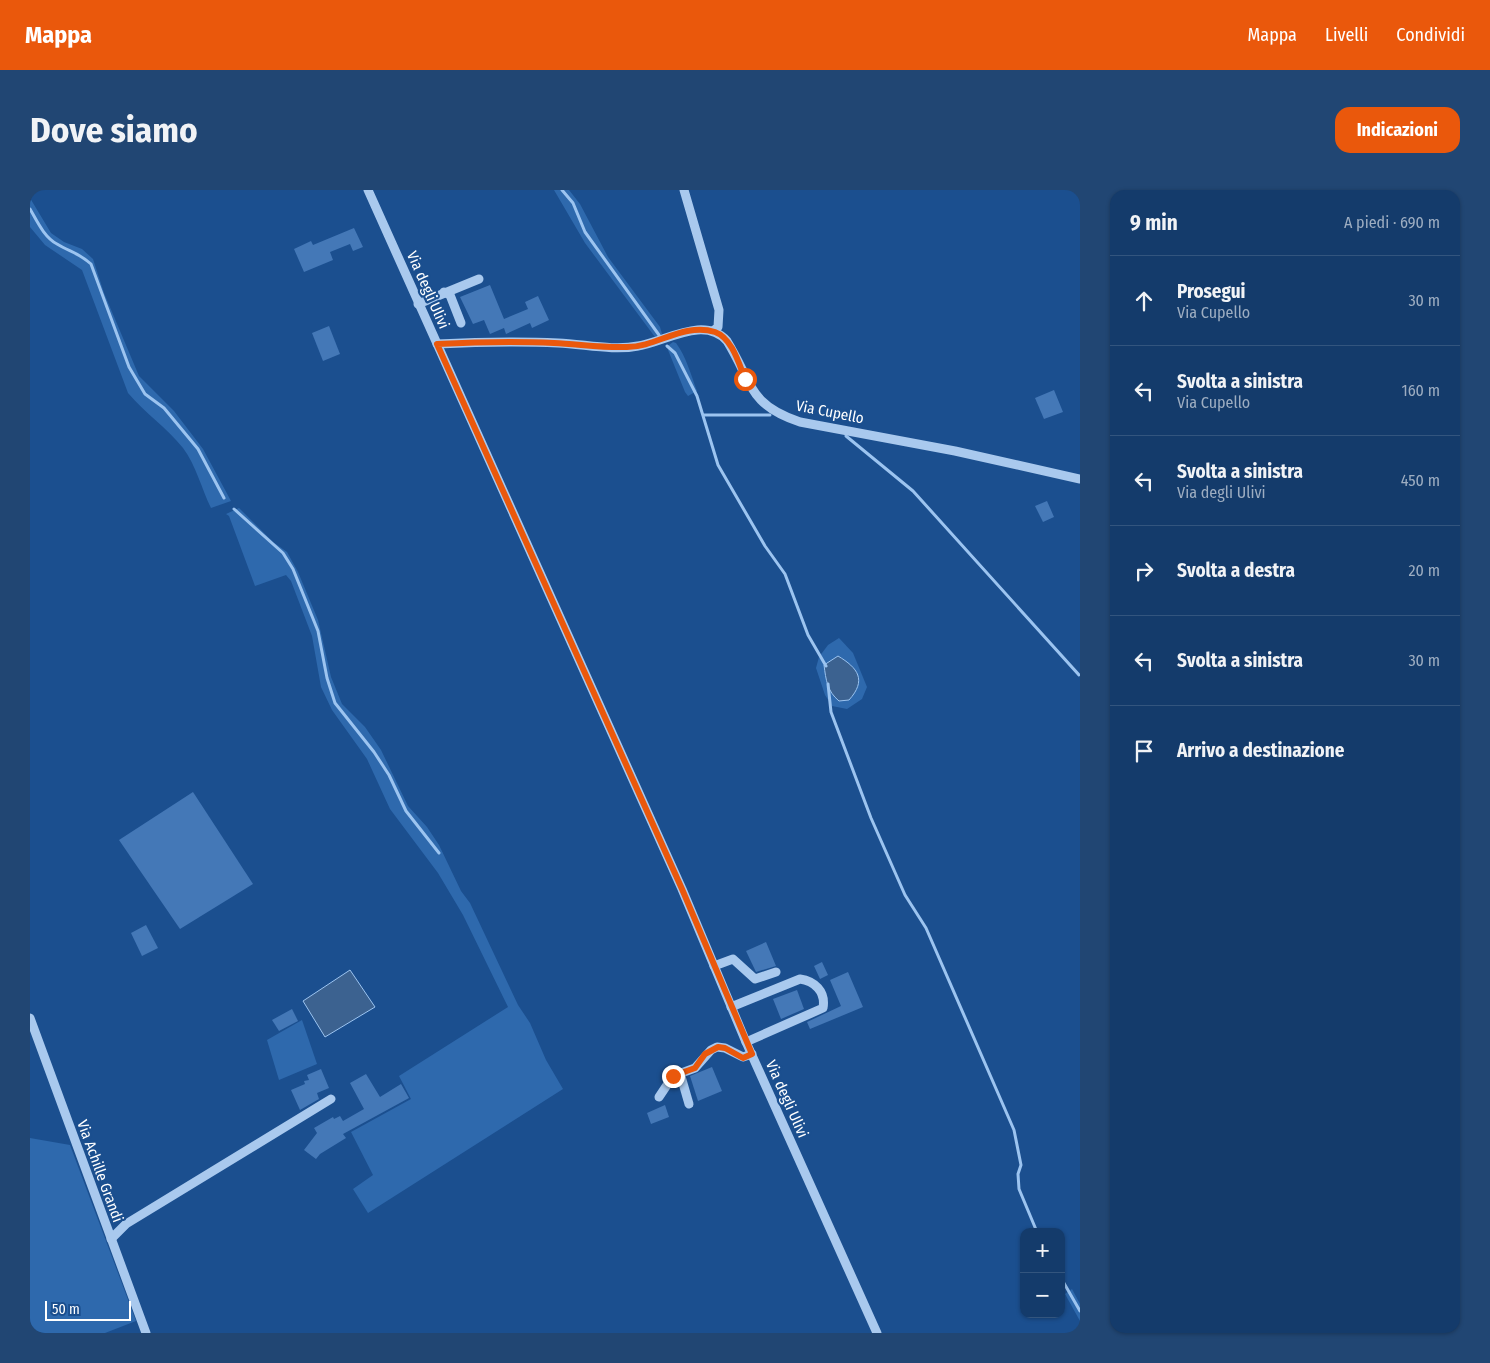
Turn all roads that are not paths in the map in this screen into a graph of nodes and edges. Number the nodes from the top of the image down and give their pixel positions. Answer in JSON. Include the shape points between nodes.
{"nodes":[{"id":1,"x":368,"y":190,"type":"edge"},
{"id":2,"x":684,"y":190,"type":"edge"},
{"id":3,"x":478,"y":279,"type":"dead end"},
{"id":4,"x":444,"y":292,"type":"junction"},
{"id":5,"x":418,"y":304,"type":"junction"},
{"id":6,"x":461,"y":323,"type":"dead end"},
{"id":7,"x":713,"y":331,"type":"junction"},
{"id":8,"x":437,"y":344,"type":"junction"},
{"id":9,"x":1080,"y":479,"type":"edge"},
{"id":10,"x":714,"y":966,"type":"junction"},
{"id":11,"x":776,"y":972,"type":"dead end"},
{"id":12,"x":732,"y":1007,"type":"junction"},
{"id":13,"x":30,"y":1018,"type":"edge"},
{"id":14,"x":746,"y":1042,"type":"junction"},
{"id":15,"x":752,"y":1054,"type":"junction"},
{"id":16,"x":680,"y":1073,"type":"junction"},
{"id":17,"x":659,"y":1097,"type":"dead end"},
{"id":18,"x":331,"y":1099,"type":"dead end"},
{"id":19,"x":689,"y":1104,"type":"dead end"},
{"id":20,"x":111,"y":1239,"type":"junction"},
{"id":21,"x":146,"y":1333,"type":"edge"},
{"id":22,"x":877,"y":1333,"type":"edge"}],
"edges":[{"from":1,"to":5,"type":"street","name":"Via degli Ulivi"},
{"from":2,"to":7,"type":"street","via":[[719,310],[718,327]]},
{"from":3,"to":4,"type":"street"},
{"from":4,"to":5,"type":"street"},
{"from":4,"to":6,"type":"street","via":[[450,295]]},
{"from":5,"to":8,"type":"street","name":"Via degli Ulivi"},
{"from":7,"to":8,"type":"street","via":[[686,331],[652,343],[626,347],[551,343]]},
{"from":7,"to":9,"type":"street","name":"Via Cupello","via":[[727,342],[755,396],[782,416]]},
{"from":8,"to":10,"type":"street","name":"Via degli Ulivi"},
{"from":10,"to":11,"type":"street","via":[[733,958],[755,979]]},
{"from":10,"to":12,"type":"street","name":"Via degli Ulivi"},
{"from":12,"to":14,"type":"street","name":"Via degli Ulivi"},
{"from":12,"to":14,"type":"street","via":[[800,979],[816,984],[824,1003],[823,1008]]},
{"from":13,"to":20,"type":"street","name":"Via Achille Grandi"},
{"from":14,"to":15,"type":"street","name":"Via degli Ulivi"},
{"from":15,"to":16,"type":"street","via":[[743,1058],[718,1047],[705,1054],[695,1068]]},
{"from":15,"to":22,"type":"street","name":"Via degli Ulivi"},
{"from":16,"to":17,"type":"street","via":[[673,1076]]},
{"from":16,"to":19,"type":"street"},
{"from":18,"to":20,"type":"street","via":[[126,1224]]},
{"from":20,"to":21,"type":"street","name":"Via Achille Grandi"}]}
